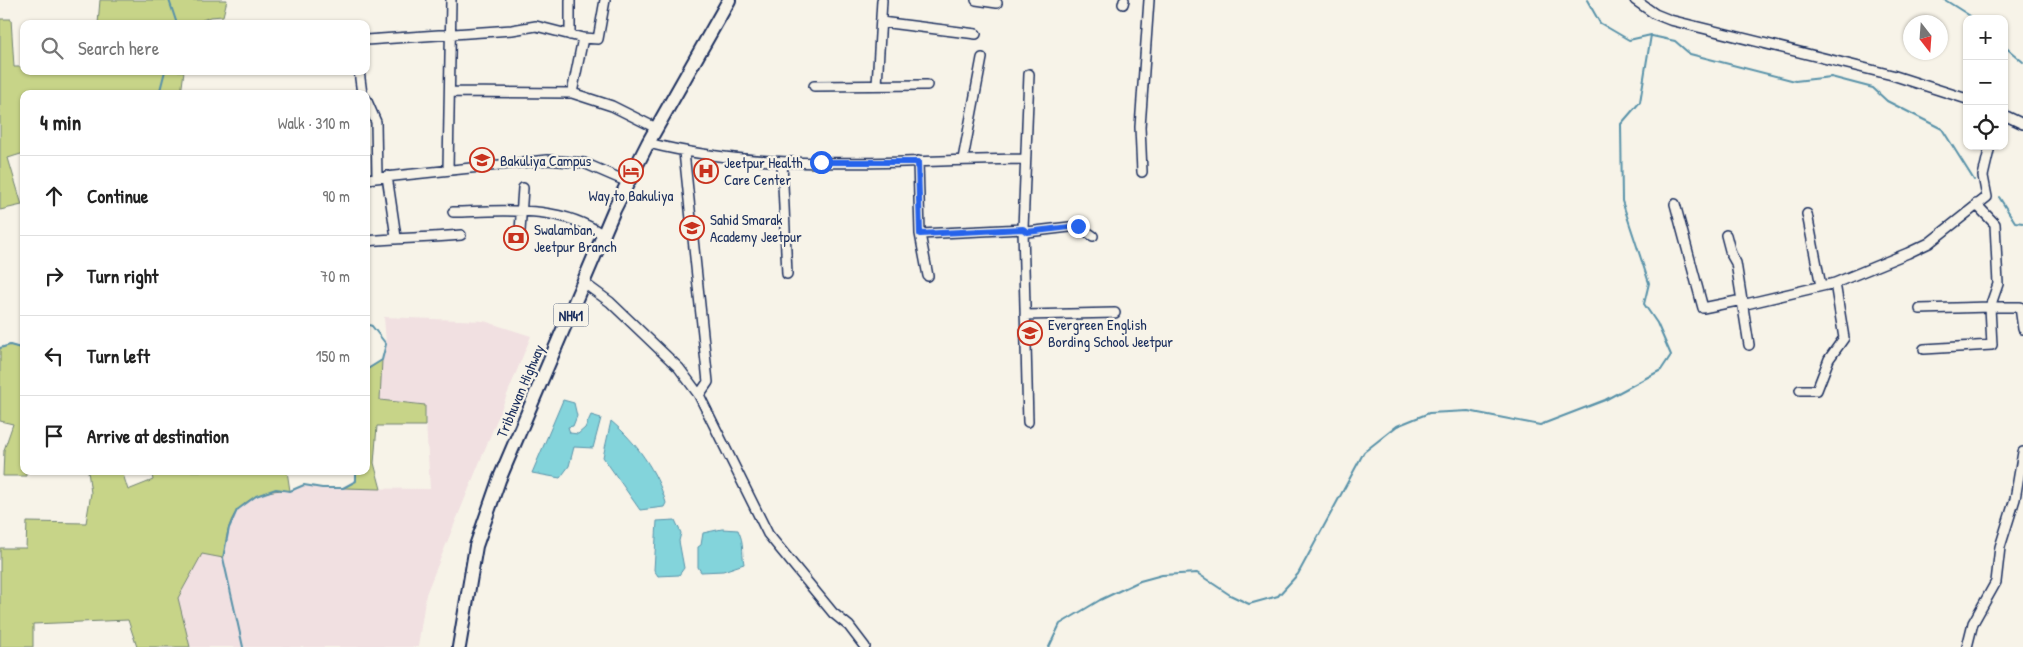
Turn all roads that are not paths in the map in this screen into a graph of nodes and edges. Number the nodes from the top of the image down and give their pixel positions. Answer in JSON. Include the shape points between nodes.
{"nodes":[{"id":1,"x":450,"y":0,"type":"edge"},
{"id":2,"x":570,"y":0,"type":"edge"},
{"id":3,"x":605,"y":0,"type":"edge"},
{"id":4,"x":729,"y":0,"type":"edge"},
{"id":5,"x":882,"y":0,"type":"edge"},
{"id":6,"x":976,"y":0,"type":"edge"},
{"id":7,"x":1149,"y":0,"type":"edge"},
{"id":8,"x":1635,"y":0,"type":"edge"},
{"id":9,"x":997,"y":3,"type":"dead end"},
{"id":10,"x":881,"y":22,"type":"junction"},
{"id":11,"x":451,"y":32,"type":"junction"},
{"id":12,"x":976,"y":34,"type":"dead end"},
{"id":13,"x":570,"y":35,"type":"junction"},
{"id":14,"x":583,"y":38,"type":"junction"},
{"id":15,"x":370,"y":40,"type":"edge"},
{"id":16,"x":982,"y":58,"type":"dead end"},
{"id":17,"x":1029,"y":74,"type":"dead end"},
{"id":18,"x":360,"y":75,"type":"edge"},
{"id":19,"x":876,"y":84,"type":"junction"},
{"id":20,"x":927,"y":85,"type":"dead end"},
{"id":21,"x":814,"y":86,"type":"dead end"},
{"id":22,"x":361,"y":90,"type":"edge"},
{"id":23,"x":450,"y":92,"type":"junction"},
{"id":24,"x":572,"y":93,"type":"junction"},
{"id":25,"x":1963,"y":97,"type":"edge"},
{"id":26,"x":370,"y":108,"type":"edge"},
{"id":27,"x":2008,"y":116,"type":"edge"},
{"id":28,"x":2022,"y":121,"type":"edge"},
{"id":29,"x":656,"y":128,"type":"junction"},
{"id":30,"x":648,"y":143,"type":"junction"},
{"id":31,"x":1989,"y":150,"type":"edge"},
{"id":32,"x":684,"y":152,"type":"junction"},
{"id":33,"x":1025,"y":159,"type":"junction"},
{"id":34,"x":963,"y":160,"type":"junction"},
{"id":35,"x":782,"y":162,"type":"junction"},
{"id":36,"x":918,"y":162,"type":"junction"},
{"id":37,"x":448,"y":169,"type":"junction"},
{"id":38,"x":1142,"y":172,"type":"dead end"},
{"id":39,"x":387,"y":176,"type":"junction"},
{"id":40,"x":377,"y":178,"type":"junction"},
{"id":41,"x":370,"y":179,"type":"edge"},
{"id":42,"x":628,"y":182,"type":"junction"},
{"id":43,"x":523,"y":188,"type":"dead end"},
{"id":44,"x":1675,"y":204,"type":"dead end"},
{"id":45,"x":1976,"y":204,"type":"junction"},
{"id":46,"x":523,"y":211,"type":"junction"},
{"id":47,"x":452,"y":212,"type":"dead end"},
{"id":48,"x":1807,"y":214,"type":"dead end"},
{"id":49,"x":1023,"y":229,"type":"junction"},
{"id":50,"x":520,"y":231,"type":"dead end"},
{"id":51,"x":920,"y":234,"type":"junction"},
{"id":52,"x":461,"y":235,"type":"dead end"},
{"id":53,"x":603,"y":235,"type":"junction"},
{"id":54,"x":1726,"y":235,"type":"dead end"},
{"id":55,"x":1093,"y":236,"type":"dead end"},
{"id":56,"x":396,"y":237,"type":"junction"},
{"id":57,"x":370,"y":240,"type":"edge"},
{"id":58,"x":787,"y":274,"type":"dead end"},
{"id":59,"x":928,"y":276,"type":"dead end"},
{"id":60,"x":584,"y":283,"type":"junction"},
{"id":61,"x":1835,"y":283,"type":"junction"},
{"id":62,"x":1821,"y":286,"type":"junction"},
{"id":63,"x":1742,"y":300,"type":"junction"},
{"id":64,"x":1990,"y":308,"type":"junction"},
{"id":65,"x":1920,"y":309,"type":"dead end"},
{"id":66,"x":1115,"y":313,"type":"dead end"},
{"id":67,"x":1025,"y":315,"type":"junction"},
{"id":68,"x":2023,"y":330,"type":"edge"},
{"id":69,"x":1749,"y":345,"type":"dead end"},
{"id":70,"x":1924,"y":348,"type":"dead end"},
{"id":71,"x":1800,"y":390,"type":"dead end"},
{"id":72,"x":699,"y":395,"type":"junction"},
{"id":73,"x":1028,"y":422,"type":"dead end"},
{"id":74,"x":2023,"y":452,"type":"edge"},
{"id":75,"x":459,"y":647,"type":"edge"},
{"id":76,"x":865,"y":647,"type":"edge"},
{"id":77,"x":1967,"y":647,"type":"edge"}],
"edges":[{"from":1,"to":11,"type":"street"},
{"from":2,"to":13,"type":"street"},
{"from":3,"to":14,"type":"street","via":[[598,39]]},
{"from":4,"to":29,"type":"highway","name":"Tribhuvan Highway","number":"NH41"},
{"from":5,"to":10,"type":"street"},
{"from":6,"to":9,"type":"street"},
{"from":7,"to":38,"type":"street","via":[[1140,127]]},
{"from":8,"to":25,"type":"street","via":[[1670,20],[1892,75]]},
{"from":10,"to":12,"type":"street"},
{"from":10,"to":19,"type":"street"},
{"from":11,"to":13,"type":"street","via":[[536,26]]},
{"from":11,"to":15,"type":"street"},
{"from":11,"to":23,"type":"street"},
{"from":13,"to":14,"type":"street"},
{"from":14,"to":24,"type":"street"},
{"from":16,"to":34,"type":"street"},
{"from":17,"to":33,"type":"street"},
{"from":18,"to":22,"type":"street"},
{"from":19,"to":20,"type":"street"},
{"from":19,"to":21,"type":"street"},
{"from":23,"to":24,"type":"street"},
{"from":23,"to":37,"type":"street"},
{"from":24,"to":29,"type":"street","via":[[612,106]]},
{"from":26,"to":40,"type":"street","via":[[376,122]]},
{"from":27,"to":28,"type":"street"},
{"from":29,"to":30,"type":"highway","name":"Tribhuvan Highway","number":"NH41"},
{"from":30,"to":32,"type":"street"},
{"from":30,"to":42,"type":"highway","name":"Tribhuvan Highway","number":"NH41"},
{"from":31,"to":45,"type":"street","via":[[1983,176],[1987,197]]},
{"from":32,"to":35,"type":"street"},
{"from":32,"to":72,"type":"street","via":[[708,382]]},
{"from":33,"to":34,"type":"street"},
{"from":33,"to":49,"type":"street"},
{"from":34,"to":36,"type":"street"},
{"from":35,"to":36,"type":"street"},
{"from":35,"to":58,"type":"street"},
{"from":36,"to":51,"type":"street"},
{"from":37,"to":39,"type":"street"},
{"from":37,"to":42,"type":"street","via":[[547,160],[584,164]]},
{"from":39,"to":40,"type":"street"},
{"from":39,"to":56,"type":"street"},
{"from":40,"to":41,"type":"street"},
{"from":42,"to":53,"type":"highway","name":"Tribhuvan Highway","number":"NH41"},
{"from":43,"to":46,"type":"street"},
{"from":44,"to":63,"type":"street","via":[[1704,308]]},
{"from":45,"to":61,"type":"street","via":[[1929,243]]},
{"from":45,"to":64,"type":"street","via":[[1995,224],[1998,284]]},
{"from":46,"to":47,"type":"street"},
{"from":46,"to":50,"type":"street"},
{"from":46,"to":53,"type":"street","via":[[565,216],[589,225]]},
{"from":48,"to":62,"type":"street"},
{"from":49,"to":51,"type":"street"},
{"from":49,"to":55,"type":"street","via":[[1027,232],[1078,226]]},
{"from":49,"to":67,"type":"street"},
{"from":51,"to":59,"type":"street"},
{"from":52,"to":56,"type":"street","via":[[426,239]]},
{"from":53,"to":60,"type":"highway","name":"Tribhuvan Highway","number":"NH41"},
{"from":54,"to":63,"type":"street","via":[[1730,254],[1736,263]]},
{"from":56,"to":57,"type":"street"},
{"from":60,"to":72,"type":"street","via":[[610,302],[679,368]]},
{"from":60,"to":75,"type":"highway","name":"Tribhuvan Highway","number":"NH41","via":[[499,480],[476,546]]},
{"from":61,"to":62,"type":"street"},
{"from":61,"to":71,"type":"street","via":[[1844,338],[1829,359],[1817,390]]},
{"from":62,"to":63,"type":"street","via":[[1746,304]]},
{"from":63,"to":69,"type":"street"},
{"from":64,"to":65,"type":"street"},
{"from":64,"to":68,"type":"street","via":[[2020,306]]},
{"from":64,"to":70,"type":"street","via":[[1992,344]]},
{"from":66,"to":67,"type":"street"},
{"from":67,"to":73,"type":"street"},
{"from":72,"to":76,"type":"street","via":[[768,534],[833,614]]},
{"from":74,"to":77,"type":"street","via":[[2015,498],[2000,547],[1996,582],[1973,623]]}]}
